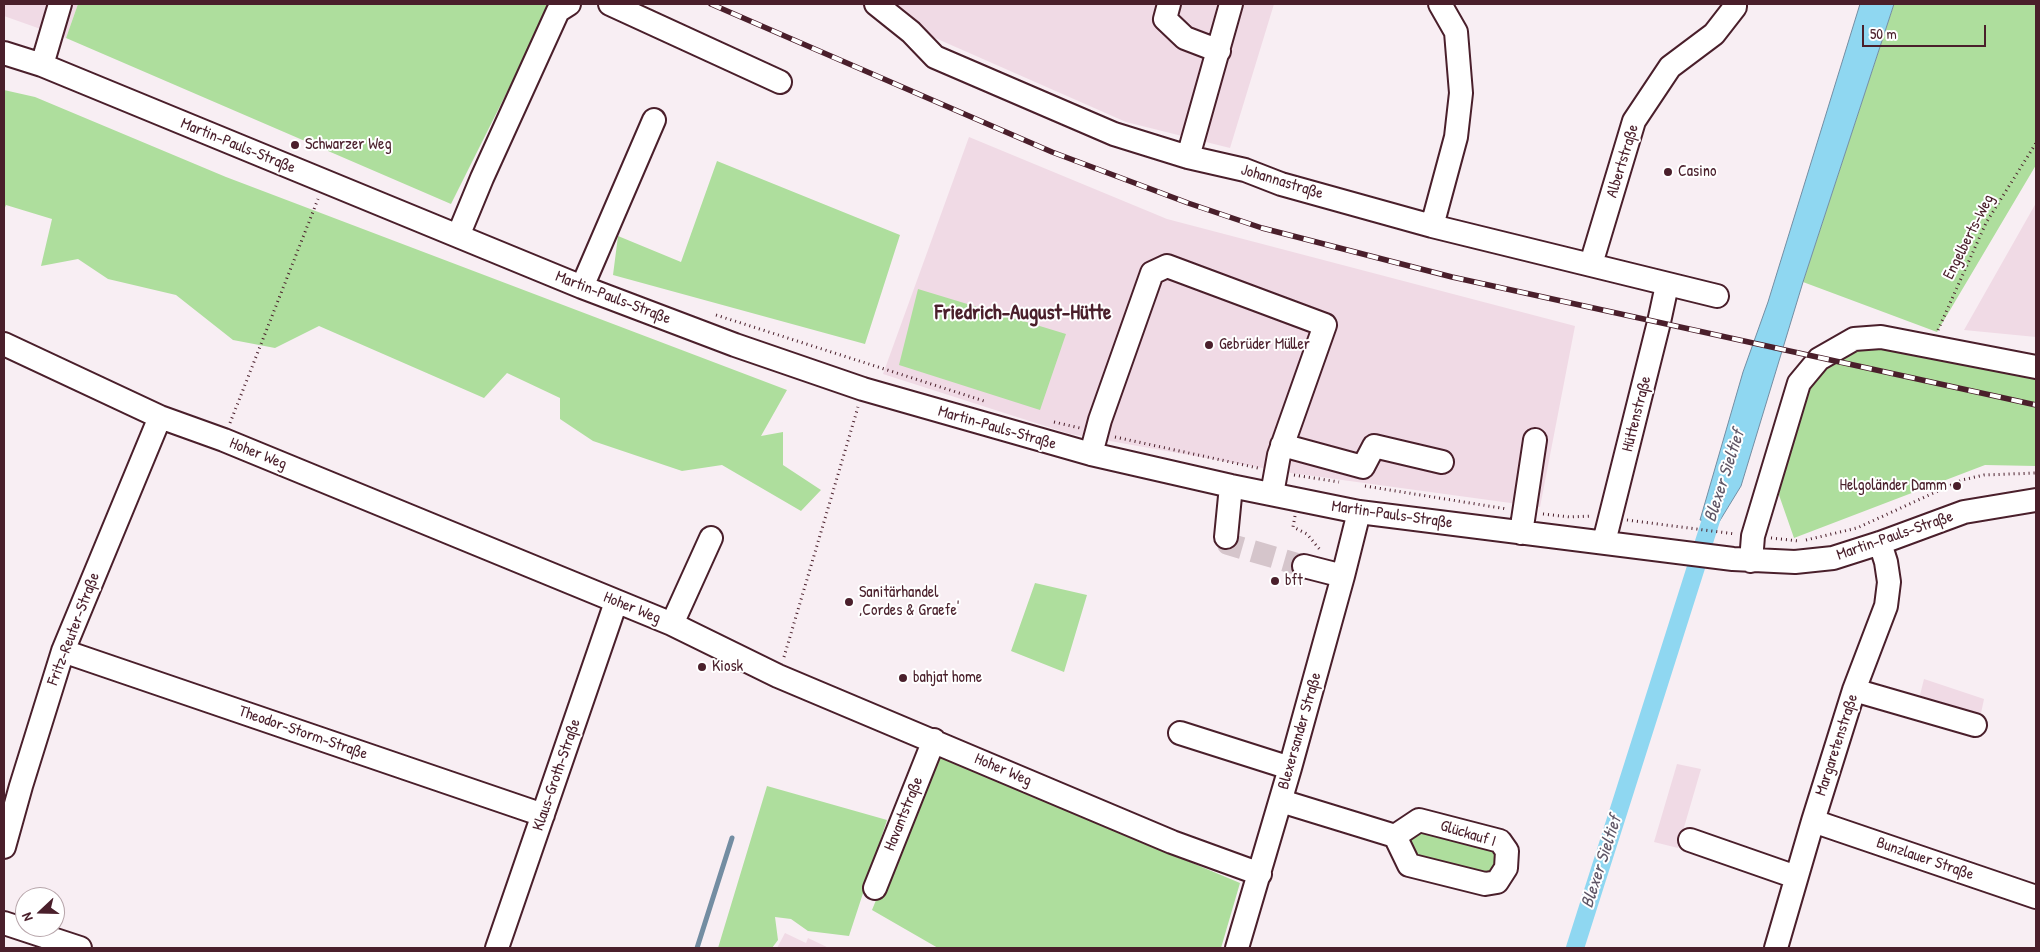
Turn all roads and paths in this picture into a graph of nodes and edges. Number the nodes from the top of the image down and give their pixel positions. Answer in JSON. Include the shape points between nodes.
{"nodes":[{"id":1,"x":60,"y":4,"type":"edge"},
{"id":2,"x":570,"y":4,"type":"edge"},
{"id":3,"x":610,"y":4,"type":"edge"},
{"id":4,"x":876,"y":4,"type":"edge"},
{"id":5,"x":1169,"y":4,"type":"edge"},
{"id":6,"x":1231,"y":4,"type":"edge"},
{"id":7,"x":1440,"y":4,"type":"edge"},
{"id":8,"x":1735,"y":4,"type":"edge"},
{"id":9,"x":1219,"y":51,"type":"junction"},
{"id":10,"x":4,"y":53,"type":"edge"},
{"id":11,"x":42,"y":65,"type":"junction"},
{"id":12,"x":780,"y":82,"type":"dead end"},
{"id":13,"x":654,"y":120,"type":"dead end"},
{"id":14,"x":2036,"y":142,"type":"edge"},
{"id":15,"x":1188,"y":157,"type":"junction"},
{"id":16,"x":325,"y":182,"type":"junction"},
{"id":17,"x":1432,"y":226,"type":"junction"},
{"id":18,"x":458,"y":236,"type":"junction"},
{"id":19,"x":1591,"y":264,"type":"junction"},
{"id":20,"x":1667,"y":285,"type":"junction"},
{"id":21,"x":582,"y":287,"type":"junction"},
{"id":22,"x":1717,"y":296,"type":"dead end"},
{"id":23,"x":709,"y":313,"type":"dead end"},
{"id":24,"x":4,"y":344,"type":"edge"},
{"id":25,"x":1936,"y":347,"type":"junction"},
{"id":26,"x":2036,"y":367,"type":"edge"},
{"id":27,"x":863,"y":390,"type":"junction"},
{"id":28,"x":991,"y":404,"type":"dead end"},
{"id":29,"x":160,"y":417,"type":"junction"},
{"id":30,"x":1053,"y":421,"type":"dead end"},
{"id":31,"x":1097,"y":433,"type":"junction"},
{"id":32,"x":224,"y":440,"type":"junction"},
{"id":33,"x":1535,"y":440,"type":"dead end"},
{"id":34,"x":1282,"y":445,"type":"junction"},
{"id":35,"x":1090,"y":454,"type":"junction"},
{"id":36,"x":1442,"y":462,"type":"dead end"},
{"id":37,"x":1276,"y":472,"type":"junction"},
{"id":38,"x":2036,"y":473,"type":"edge"},
{"id":39,"x":1341,"y":482,"type":"dead end"},
{"id":40,"x":1231,"y":486,"type":"junction"},
{"id":41,"x":1360,"y":486,"type":"dead end"},
{"id":42,"x":1272,"y":494,"type":"junction"},
{"id":43,"x":2036,"y":500,"type":"edge"},
{"id":44,"x":1358,"y":512,"type":"junction"},
{"id":45,"x":1611,"y":515,"type":"junction"},
{"id":46,"x":1523,"y":522,"type":"junction"},
{"id":47,"x":1293,"y":527,"type":"dead end"},
{"id":48,"x":1753,"y":536,"type":"junction"},
{"id":49,"x":1226,"y":537,"type":"dead end"},
{"id":50,"x":711,"y":538,"type":"dead end"},
{"id":51,"x":1604,"y":542,"type":"junction"},
{"id":52,"x":1880,"y":543,"type":"junction"},
{"id":53,"x":1742,"y":560,"type":"junction"},
{"id":54,"x":1324,"y":571,"type":"junction"},
{"id":55,"x":616,"y":602,"type":"junction"},
{"id":56,"x":672,"y":624,"type":"junction"},
{"id":57,"x":63,"y":651,"type":"junction"},
{"id":58,"x":778,"y":676,"type":"junction"},
{"id":59,"x":1854,"y":690,"type":"junction"},
{"id":60,"x":1974,"y":725,"type":"dead end"},
{"id":61,"x":1180,"y":733,"type":"dead end"},
{"id":62,"x":934,"y":740,"type":"junction"},
{"id":63,"x":1290,"y":768,"type":"junction"},
{"id":64,"x":1281,"y":801,"type":"junction"},
{"id":65,"x":543,"y":815,"type":"junction"},
{"id":66,"x":1813,"y":821,"type":"junction"},
{"id":67,"x":1395,"y":836,"type":"dead end"},
{"id":68,"x":1690,"y":840,"type":"dead end"},
{"id":69,"x":4,"y":847,"type":"edge"},
{"id":70,"x":1260,"y":874,"type":"junction"},
{"id":71,"x":1796,"y":876,"type":"junction"},
{"id":72,"x":875,"y":888,"type":"dead end"},
{"id":73,"x":2036,"y":897,"type":"edge"},
{"id":74,"x":4,"y":923,"type":"edge"},
{"id":75,"x":80,"y":948,"type":"edge"},
{"id":76,"x":497,"y":948,"type":"edge"},
{"id":77,"x":1237,"y":948,"type":"edge"},
{"id":78,"x":1776,"y":948,"type":"edge"}],
"edges":[{"from":1,"to":11,"type":"street"},
{"from":2,"to":18,"type":"street","via":[[558,12]]},
{"from":3,"to":12,"type":"street"},
{"from":4,"to":15,"type":"street","name":"Johannastraße","via":[[911,32],[935,57],[1114,134]]},
{"from":5,"to":9,"type":"street","via":[[1165,19],[1178,32],[1185,38]]},
{"from":6,"to":9,"type":"street"},
{"from":7,"to":17,"type":"street","via":[[1456,32],[1461,93],[1456,137]]},
{"from":8,"to":19,"type":"street","name":"Albertstraße","via":[[1714,34],[1670,67],[1634,121]]},
{"from":9,"to":15,"type":"street"},
{"from":10,"to":11,"type":"street","name":"Martin-Pauls-Straße"},
{"from":11,"to":16,"type":"street","name":"Martin-Pauls-Straße"},
{"from":13,"to":21,"type":"street"},
{"from":14,"to":25,"type":"path","name":"Engelberts-Weg","via":[[1986,223],[1937,332]]},
{"from":15,"to":17,"type":"street","name":"Johannastraße","via":[[1245,170],[1281,184]]},
{"from":16,"to":18,"type":"street","name":"Martin-Pauls-Straße"},
{"from":16,"to":32,"type":"path"},
{"from":17,"to":19,"type":"street","name":"Johannastraße"},
{"from":18,"to":21,"type":"street","name":"Martin-Pauls-Straße"},
{"from":19,"to":20,"type":"street","name":"Johannastraße"},
{"from":20,"to":22,"type":"street","name":"Johannastraße"},
{"from":20,"to":45,"type":"street","name":"Hüttenstraße"},
{"from":21,"to":27,"type":"street","name":"Martin-Pauls-Straße"},
{"from":23,"to":28,"type":"path"},
{"from":24,"to":29,"type":"street","name":"Hoher Weg"},
{"from":25,"to":26,"type":"street"},
{"from":25,"to":48,"type":"street","via":[[1881,337],[1854,339],[1820,359],[1799,383]]},
{"from":27,"to":35,"type":"street","name":"Martin-Pauls-Straße"},
{"from":27,"to":58,"type":"path"},
{"from":29,"to":32,"type":"street","name":"Hoher Weg"},
{"from":29,"to":57,"type":"street","name":"Fritz-Reuter-Straße"},
{"from":30,"to":31,"type":"path"},
{"from":31,"to":34,"type":"street","via":[[1152,273],[1167,266],[1325,325]]},
{"from":31,"to":35,"type":"street"},
{"from":31,"to":37,"type":"path"},
{"from":32,"to":55,"type":"street","name":"Hoher Weg"},
{"from":33,"to":46,"type":"street"},
{"from":34,"to":36,"type":"street","via":[[1363,466],[1374,446]]},
{"from":34,"to":37,"type":"street"},
{"from":35,"to":40,"type":"street","name":"Martin-Pauls-Straße"},
{"from":37,"to":39,"type":"path"},
{"from":37,"to":42,"type":"street"},
{"from":38,"to":48,"type":"path","via":[[1984,475],[1962,480],[1857,528],[1801,541]]},
{"from":40,"to":42,"type":"street","name":"Martin-Pauls-Straße"},
{"from":40,"to":49,"type":"street"},
{"from":41,"to":46,"type":"path"},
{"from":42,"to":44,"type":"street","name":"Martin-Pauls-Straße"},
{"from":43,"to":52,"type":"street","name":"Martin-Pauls-Straße","via":[[1964,512]]},
{"from":44,"to":46,"type":"street","name":"Martin-Pauls-Straße"},
{"from":44,"to":54,"type":"street","name":"Blexersander Straße"},
{"from":45,"to":46,"type":"path"},
{"from":45,"to":48,"type":"path","via":[[1634,522]]},
{"from":45,"to":51,"type":"street","name":"Hüttenstraße"},
{"from":46,"to":51,"type":"street","name":"Martin-Pauls-Straße"},
{"from":47,"to":54,"type":"path","via":[[1307,534],[1320,548],[1326,562]]},
{"from":48,"to":53,"type":"street"},
{"from":50,"to":56,"type":"street"},
{"from":51,"to":53,"type":"street","name":"Martin-Pauls-Straße"},
{"from":52,"to":53,"type":"street","name":"Martin-Pauls-Straße","via":[[1833,558],[1794,562]]},
{"from":52,"to":59,"type":"street","name":"Margaretenstraße","via":[[1888,582],[1886,606]]},
{"from":54,"to":63,"type":"street","name":"Blexersander Straße"},
{"from":55,"to":56,"type":"street","name":"Hoher Weg"},
{"from":55,"to":65,"type":"street","name":"Klaus-Groth-Straße"},
{"from":56,"to":58,"type":"street","name":"Hoher Weg"},
{"from":57,"to":65,"type":"street","name":"Theodor-Storm-Straße"},
{"from":57,"to":69,"type":"street","name":"Fritz-Reuter-Straße"},
{"from":58,"to":62,"type":"street","name":"Hoher Weg"},
{"from":59,"to":60,"type":"street"},
{"from":59,"to":66,"type":"street","name":"Margaretenstraße"},
{"from":61,"to":63,"type":"street"},
{"from":62,"to":70,"type":"street","name":"Hoher Weg","via":[[1172,842]]},
{"from":62,"to":72,"type":"street","name":"Havantstraße"},
{"from":63,"to":64,"type":"street","name":"Blexersander Straße"},
{"from":64,"to":67,"type":"street"},
{"from":64,"to":70,"type":"street","name":"Blexersander Straße"},
{"from":65,"to":76,"type":"street","name":"Klaus-Groth-Straße"},
{"from":66,"to":71,"type":"street","name":"Margaretenstraße"},
{"from":66,"to":73,"type":"street","name":"Bunzlauer Straße"},
{"from":68,"to":71,"type":"street"},
{"from":70,"to":77,"type":"street","name":"Blexersander Straße"},
{"from":71,"to":78,"type":"street","name":"Margaretenstraße"},
{"from":74,"to":75,"type":"street"}]}
